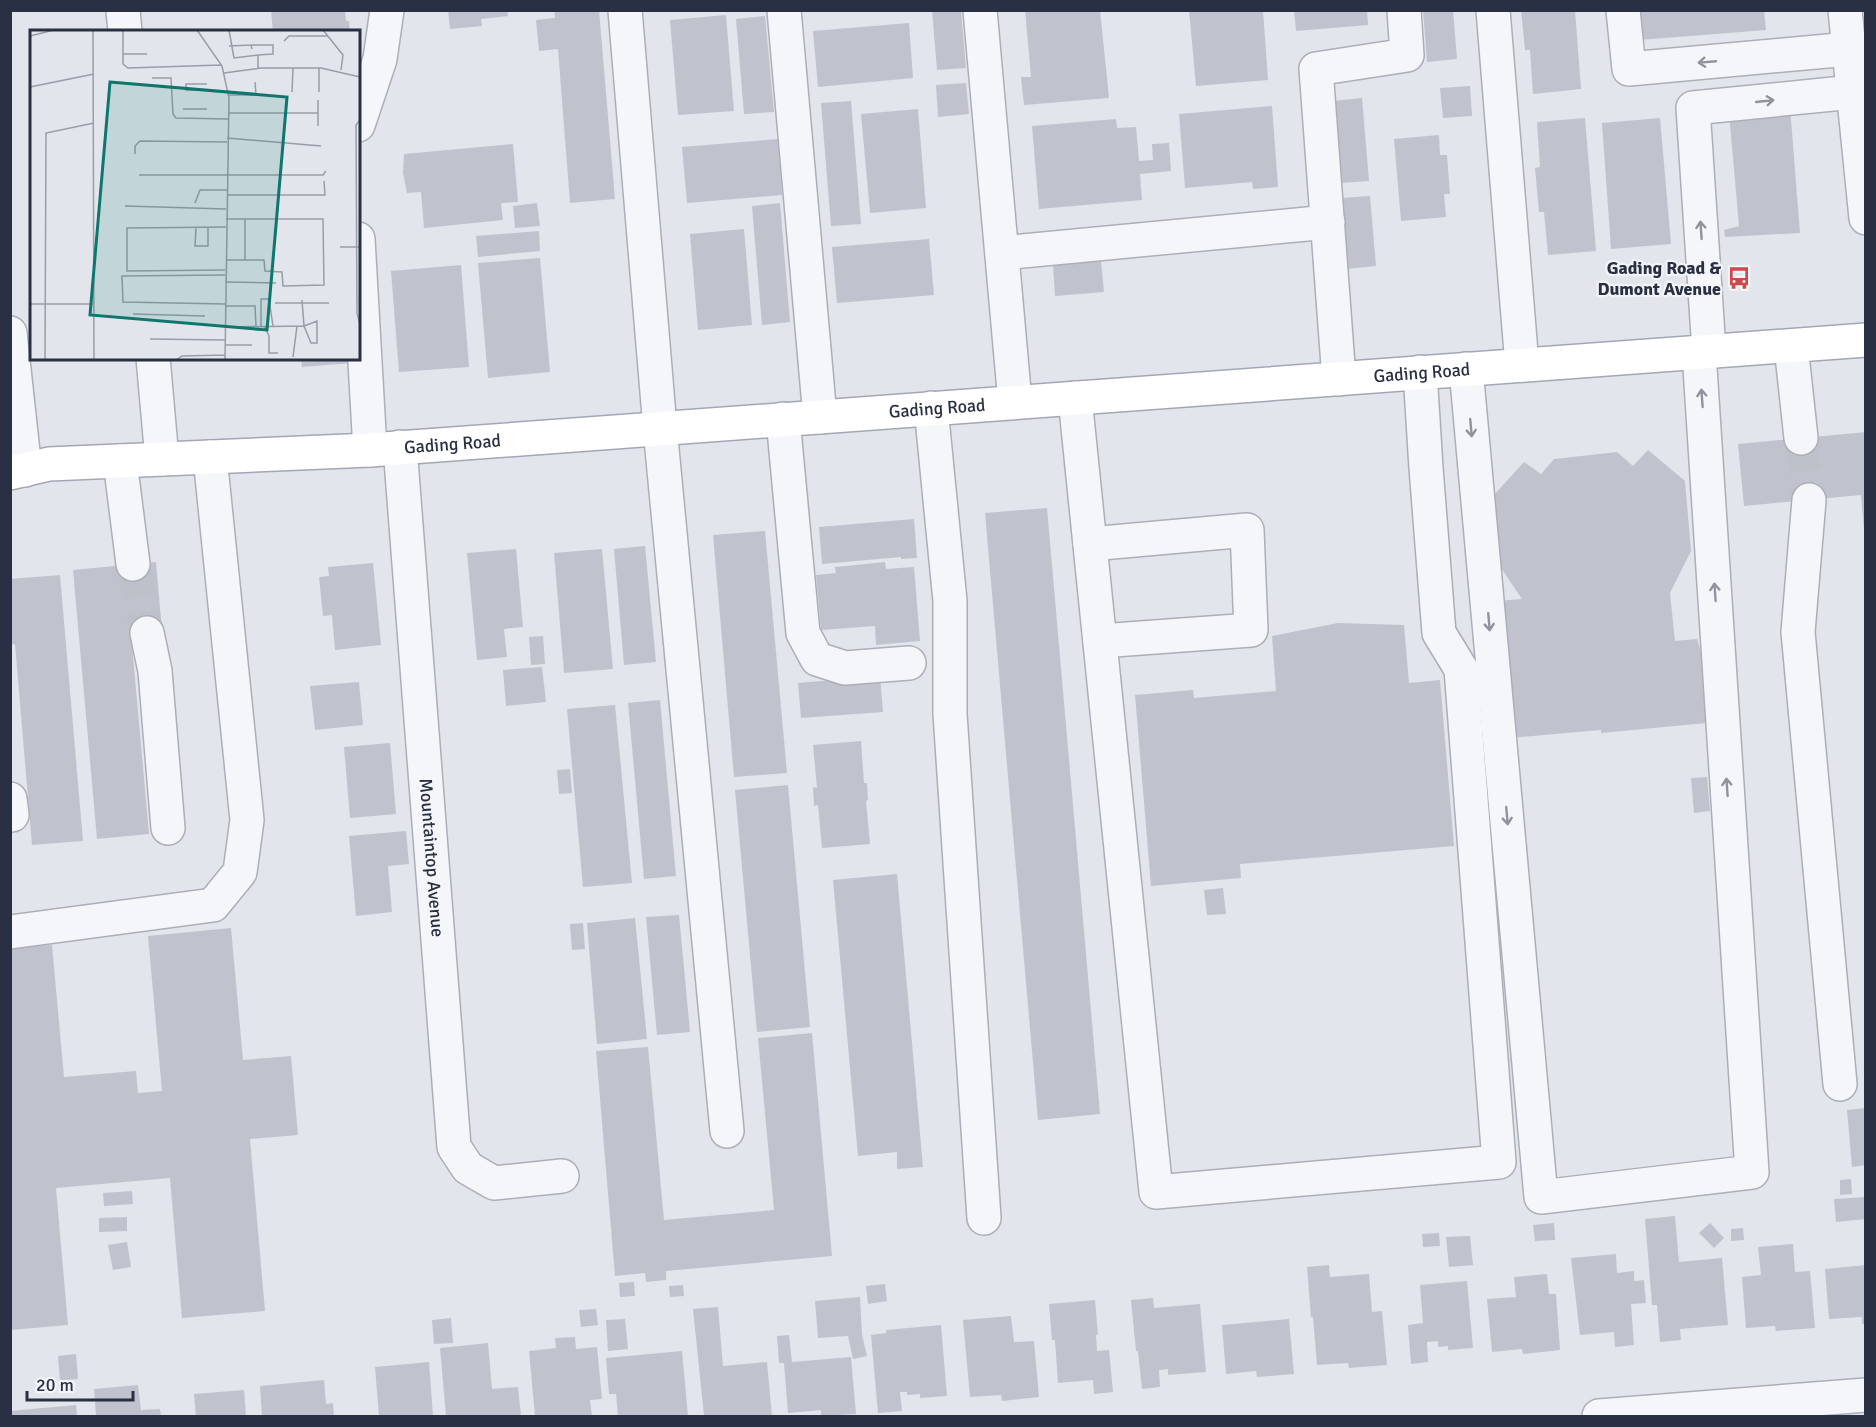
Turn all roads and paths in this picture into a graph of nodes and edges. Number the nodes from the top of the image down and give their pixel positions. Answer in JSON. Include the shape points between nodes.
{"nodes":[{"id":1,"x":123,"y":10,"type":"edge"},
{"id":2,"x":387,"y":10,"type":"edge"},
{"id":3,"x":625,"y":10,"type":"edge"},
{"id":4,"x":784,"y":10,"type":"edge"},
{"id":5,"x":980,"y":10,"type":"edge"},
{"id":6,"x":1404,"y":10,"type":"edge"},
{"id":7,"x":1493,"y":10,"type":"edge"},
{"id":8,"x":1623,"y":10,"type":"edge"},
{"id":9,"x":1851,"y":24,"type":"edge"},
{"id":10,"x":125,"y":30,"type":"edge"},
{"id":11,"x":1853,"y":92,"type":"junction"},
{"id":12,"x":360,"y":119,"type":"edge"},
{"id":13,"x":1866,"y":218,"type":"edge"},
{"id":14,"x":1328,"y":222,"type":"junction"},
{"id":15,"x":1002,"y":253,"type":"junction"},
{"id":16,"x":360,"y":254,"type":"edge"},
{"id":17,"x":10,"y":333,"type":"edge"},
{"id":18,"x":1866,"y":340,"type":"edge"},
{"id":19,"x":1791,"y":346,"type":"junction"},
{"id":20,"x":1704,"y":352,"type":"junction"},
{"id":21,"x":153,"y":360,"type":"edge"},
{"id":22,"x":1522,"y":365,"type":"junction"},
{"id":23,"x":1466,"y":369,"type":"junction"},
{"id":24,"x":1420,"y":372,"type":"junction"},
{"id":25,"x":1340,"y":379,"type":"junction"},
{"id":26,"x":1075,"y":398,"type":"junction"},
{"id":27,"x":1015,"y":402,"type":"junction"},
{"id":28,"x":931,"y":408,"type":"junction"},
{"id":29,"x":820,"y":417,"type":"junction"},
{"id":30,"x":783,"y":419,"type":"junction"},
{"id":31,"x":660,"y":428,"type":"junction"},
{"id":32,"x":1801,"y":438,"type":"tunnel mouth"},
{"id":33,"x":385,"y":448,"type":"junction"},
{"id":34,"x":210,"y":457,"type":"junction"},
{"id":35,"x":162,"y":459,"type":"junction"},
{"id":36,"x":120,"y":461,"type":"junction"},
{"id":37,"x":18,"y":471,"type":"edge"},
{"id":38,"x":1809,"y":500,"type":"tunnel mouth"},
{"id":39,"x":1090,"y":544,"type":"junction"},
{"id":40,"x":133,"y":564,"type":"tunnel mouth"},
{"id":41,"x":147,"y":633,"type":"tunnel mouth"},
{"id":42,"x":1100,"y":641,"type":"junction"},
{"id":43,"x":909,"y":663,"type":"dead end"},
{"id":44,"x":10,"y":799,"type":"edge"},
{"id":45,"x":10,"y":815,"type":"edge"},
{"id":46,"x":168,"y":828,"type":"dead end"},
{"id":47,"x":10,"y":932,"type":"edge"},
{"id":48,"x":1840,"y":1084,"type":"dead end"},
{"id":49,"x":727,"y":1131,"type":"dead end"},
{"id":50,"x":562,"y":1176,"type":"dead end"},
{"id":51,"x":984,"y":1218,"type":"dead end"},
{"id":52,"x":1866,"y":1395,"type":"edge"},
{"id":53,"x":1784,"y":1409,"type":"edge"},
{"id":54,"x":1599,"y":1416,"type":"edge"}],
"edges":[{"from":1,"to":10,"type":"street"},
{"from":2,"to":12,"type":"street","via":[[380,59]]},
{"from":3,"to":31,"type":"street"},
{"from":4,"to":29,"type":"street"},
{"from":5,"to":15,"type":"street"},
{"from":6,"to":14,"type":"street","via":[[1407,56],[1317,69]]},
{"from":7,"to":22,"type":"street"},
{"from":9,"to":8,"type":"street","one_way":true,"via":[[1629,69]]},
{"from":9,"to":11,"type":"street"},
{"from":11,"to":13,"type":"street"},
{"from":20,"to":11,"type":"street","one_way":true,"via":[[1693,108]]},
{"from":14,"to":15,"type":"street"},
{"from":14,"to":25,"type":"street"},
{"from":15,"to":27,"type":"street"},
{"from":16,"to":33,"type":"street","name":"Mountaintop Avenue"},
{"from":17,"to":37,"type":"street"},
{"from":18,"to":19,"type":"main road","name":"Gading Road"},
{"from":19,"to":20,"type":"main road","name":"Gading Road"},
{"from":19,"to":32,"type":"street"},
{"from":20,"to":22,"type":"main road","name":"Gading Road"},
{"from":23,"to":20,"type":"street","one_way":true,"via":[[1541,1197],[1752,1172]]},
{"from":21,"to":35,"type":"street"},
{"from":22,"to":23,"type":"main road","name":"Gading Road"},
{"from":23,"to":24,"type":"main road","name":"Gading Road"},
{"from":24,"to":25,"type":"main road","name":"Gading Road"},
{"from":24,"to":42,"type":"street","via":[[1439,633],[1461,669],[1500,1162],[1156,1192]]},
{"from":25,"to":26,"type":"main road","name":"Gading Road"},
{"from":26,"to":27,"type":"main road","name":"Gading Road"},
{"from":26,"to":39,"type":"street"},
{"from":27,"to":28,"type":"main road","name":"Gading Road"},
{"from":28,"to":29,"type":"main road","name":"Gading Road"},
{"from":28,"to":51,"type":"street","via":[[950,601],[950,714]]},
{"from":29,"to":30,"type":"main road","name":"Gading Road"},
{"from":30,"to":31,"type":"main road","name":"Gading Road"},
{"from":30,"to":43,"type":"street","via":[[803,633],[817,658],[845,668]]},
{"from":31,"to":33,"type":"main road","name":"Gading Road"},
{"from":31,"to":49,"type":"street"},
{"from":33,"to":34,"type":"main road","name":"Gading Road"},
{"from":33,"to":50,"type":"street","name":"Mountaintop Avenue","via":[[454,1147],[468,1168],[494,1183]]},
{"from":34,"to":35,"type":"main road","name":"Gading Road"},
{"from":34,"to":47,"type":"street","via":[[247,820],[240,872],[213,905]]},
{"from":35,"to":36,"type":"main road","name":"Gading Road"},
{"from":36,"to":37,"type":"main road","name":"Gading Road","via":[[49,464]]},
{"from":36,"to":40,"type":"street"},
{"from":38,"to":48,"type":"street","via":[[1798,632]]},
{"from":39,"to":42,"type":"street"},
{"from":39,"to":42,"type":"street","via":[[1247,530],[1251,630]]},
{"from":41,"to":46,"type":"street","via":[[155,671]]},
{"from":44,"to":45,"type":"street"},
{"from":52,"to":53,"type":"street"},
{"from":53,"to":54,"type":"street"}]}
